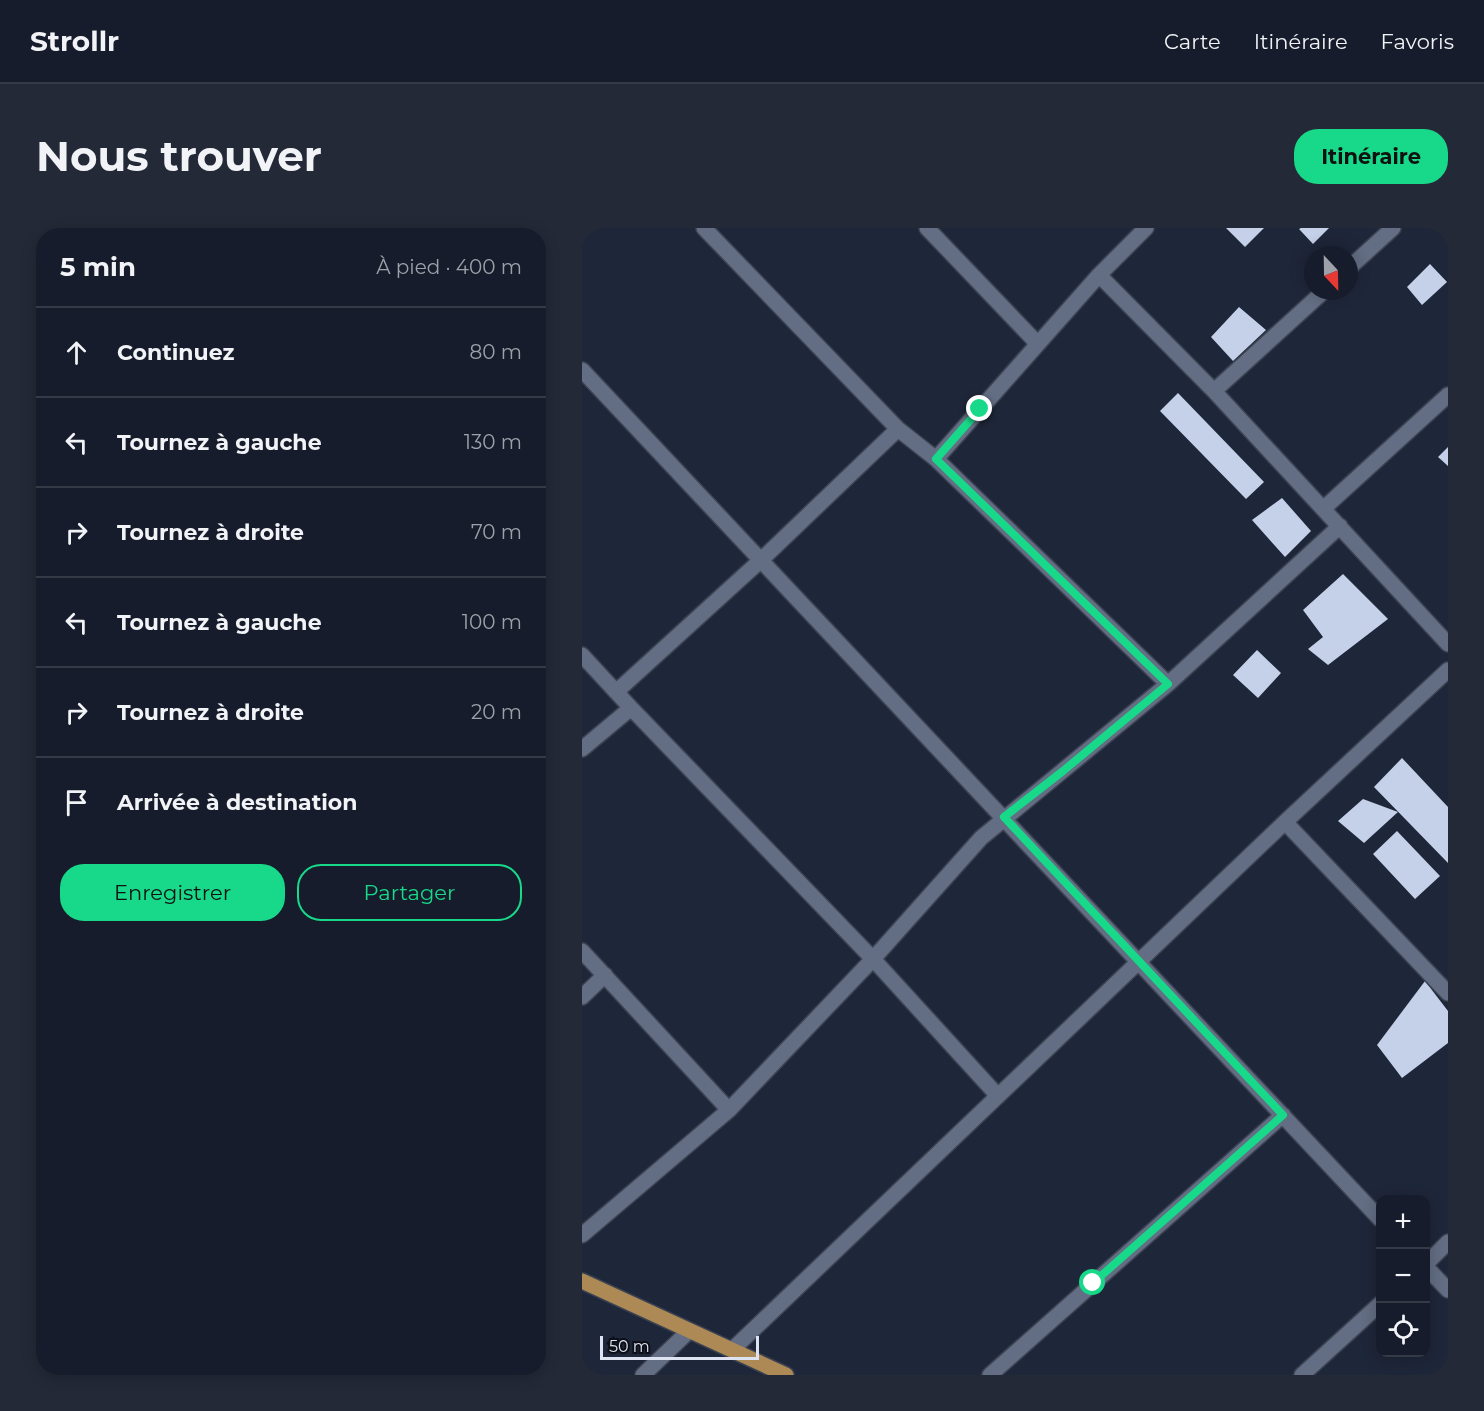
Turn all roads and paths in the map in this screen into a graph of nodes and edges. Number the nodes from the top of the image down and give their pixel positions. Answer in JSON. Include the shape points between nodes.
{"nodes":[{"id":1,"x":704,"y":228,"type":"edge"},
{"id":2,"x":927,"y":228,"type":"edge"},
{"id":3,"x":1146,"y":228,"type":"edge"},
{"id":4,"x":1393,"y":228,"type":"edge"},
{"id":5,"x":1358,"y":260,"type":"edge"},
{"id":6,"x":1099,"y":275,"type":"junction"},
{"id":7,"x":1314,"y":300,"type":"edge"},
{"id":8,"x":1037,"y":343,"type":"junction"},
{"id":9,"x":582,"y":370,"type":"edge"},
{"id":10,"x":1214,"y":391,"type":"junction"},
{"id":11,"x":1448,"y":395,"type":"edge"},
{"id":12,"x":898,"y":429,"type":"junction"},
{"id":13,"x":936,"y":459,"type":"junction"},
{"id":14,"x":1323,"y":508,"type":"junction"},
{"id":15,"x":1340,"y":526,"type":"junction"},
{"id":16,"x":761,"y":560,"type":"junction"},
{"id":17,"x":1448,"y":644,"type":"edge"},
{"id":18,"x":582,"y":655,"type":"edge"},
{"id":19,"x":1448,"y":670,"type":"edge"},
{"id":20,"x":1168,"y":684,"type":"junction"},
{"id":21,"x":616,"y":692,"type":"junction"},
{"id":22,"x":630,"y":708,"type":"junction"},
{"id":23,"x":582,"y":749,"type":"edge"},
{"id":24,"x":1004,"y":817,"type":"junction"},
{"id":25,"x":1285,"y":822,"type":"junction"},
{"id":26,"x":582,"y":951,"type":"edge"},
{"id":27,"x":873,"y":959,"type":"junction"},
{"id":28,"x":1140,"y":962,"type":"junction"},
{"id":29,"x":605,"y":975,"type":"junction"},
{"id":30,"x":1448,"y":993,"type":"edge"},
{"id":31,"x":582,"y":997,"type":"edge"},
{"id":32,"x":998,"y":1096,"type":"junction"},
{"id":33,"x":729,"y":1110,"type":"junction"},
{"id":34,"x":1283,"y":1115,"type":"junction"},
{"id":35,"x":1376,"y":1215,"type":"edge"},
{"id":36,"x":582,"y":1235,"type":"edge"},
{"id":37,"x":1448,"y":1242,"type":"edge"},
{"id":38,"x":1430,"y":1260,"type":"edge"},
{"id":39,"x":1430,"y":1270,"type":"edge"},
{"id":40,"x":583,"y":1283,"type":"edge"},
{"id":41,"x":1448,"y":1290,"type":"edge"},
{"id":42,"x":1376,"y":1308,"type":"edge"},
{"id":43,"x":689,"y":1331,"type":"junction"},
{"id":44,"x":733,"y":1349,"type":"junction"},
{"id":45,"x":643,"y":1375,"type":"edge"},
{"id":46,"x":786,"y":1375,"type":"edge"},
{"id":47,"x":990,"y":1375,"type":"edge"},
{"id":48,"x":1302,"y":1375,"type":"edge"}],
"edges":[{"from":1,"to":12,"type":"street"},
{"from":2,"to":8,"type":"street"},
{"from":3,"to":6,"type":"street"},
{"from":4,"to":5,"type":"street"},
{"from":6,"to":8,"type":"street"},
{"from":6,"to":10,"type":"street"},
{"from":7,"to":10,"type":"street"},
{"from":8,"to":13,"type":"street"},
{"from":9,"to":16,"type":"street"},
{"from":10,"to":14,"type":"street"},
{"from":11,"to":14,"type":"street"},
{"from":12,"to":13,"type":"street"},
{"from":12,"to":16,"type":"street"},
{"from":13,"to":20,"type":"street"},
{"from":14,"to":15,"type":"street"},
{"from":15,"to":17,"type":"street"},
{"from":15,"to":20,"type":"street"},
{"from":16,"to":21,"type":"street"},
{"from":16,"to":24,"type":"street"},
{"from":18,"to":21,"type":"street"},
{"from":19,"to":25,"type":"street"},
{"from":20,"to":24,"type":"street"},
{"from":21,"to":22,"type":"street"},
{"from":22,"to":23,"type":"street"},
{"from":22,"to":27,"type":"street"},
{"from":24,"to":27,"type":"street"},
{"from":24,"to":28,"type":"street"},
{"from":25,"to":28,"type":"street"},
{"from":25,"to":30,"type":"street"},
{"from":26,"to":29,"type":"street"},
{"from":27,"to":32,"type":"street"},
{"from":27,"to":33,"type":"street"},
{"from":28,"to":32,"type":"street"},
{"from":28,"to":34,"type":"street"},
{"from":29,"to":31,"type":"street"},
{"from":29,"to":33,"type":"street"},
{"from":32,"to":44,"type":"street"},
{"from":33,"to":36,"type":"street"},
{"from":34,"to":35,"type":"street"},
{"from":34,"to":47,"type":"street"},
{"from":37,"to":38,"type":"street"},
{"from":39,"to":41,"type":"street"},
{"from":40,"to":43,"type":"main road"},
{"from":42,"to":48,"type":"street"},
{"from":43,"to":44,"type":"main road"},
{"from":43,"to":45,"type":"street"},
{"from":44,"to":46,"type":"main road"}]}
